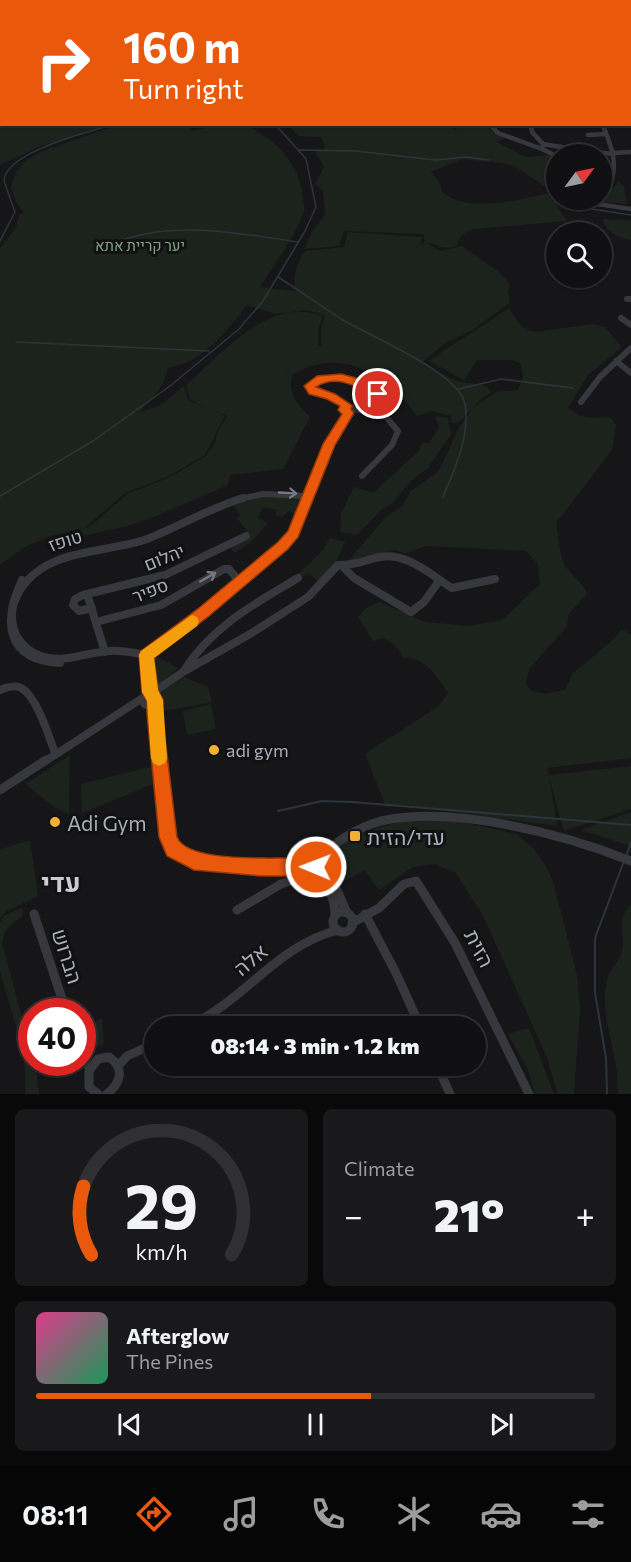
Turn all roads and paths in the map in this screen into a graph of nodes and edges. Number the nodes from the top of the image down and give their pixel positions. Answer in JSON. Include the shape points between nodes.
{"nodes":[{"id":1,"x":492,"y":126,"type":"edge"},
{"id":2,"x":531,"y":126,"type":"edge"},
{"id":3,"x":603,"y":126,"type":"edge"},
{"id":4,"x":606,"y":134,"type":"junction"},
{"id":5,"x":588,"y":135,"type":"dead end"},
{"id":6,"x":543,"y":146,"type":"junction"},
{"id":7,"x":546,"y":148,"type":"edge"},
{"id":8,"x":631,"y":152,"type":"edge"},
{"id":9,"x":614,"y":154,"type":"junction"},
{"id":10,"x":612,"y":179,"type":"edge"},
{"id":11,"x":612,"y":206,"type":"edge"},
{"id":12,"x":631,"y":209,"type":"edge"},
{"id":13,"x":621,"y":318,"type":"dead end"},
{"id":14,"x":631,"y":325,"type":"edge"},
{"id":15,"x":631,"y":348,"type":"edge"},
{"id":16,"x":616,"y":361,"type":"junction"},
{"id":17,"x":631,"y":373,"type":"edge"},
{"id":18,"x":378,"y":394,"type":"dead end"},
{"id":19,"x":581,"y":402,"type":"dead end"},
{"id":20,"x":348,"y":410,"type":"junction"},
{"id":21,"x":362,"y":476,"type":"dead end"},
{"id":22,"x":309,"y":496,"type":"junction"},
{"id":23,"x":246,"y":536,"type":"dead end"},
{"id":24,"x":342,"y":566,"type":"junction"},
{"id":25,"x":298,"y":578,"type":"dead end"},
{"id":26,"x":495,"y":579,"type":"dead end"},
{"id":27,"x":439,"y":581,"type":"junction"},
{"id":28,"x":240,"y":582,"type":"junction"},
{"id":29,"x":87,"y":594,"type":"junction"},
{"id":30,"x":92,"y":608,"type":"junction"},
{"id":31,"x":96,"y":622,"type":"junction"},
{"id":32,"x":105,"y":652,"type":"junction"},
{"id":33,"x":146,"y":655,"type":"junction"},
{"id":34,"x":183,"y":672,"type":"junction"},
{"id":35,"x":0,"y":690,"type":"edge"},
{"id":36,"x":149,"y":698,"type":"junction"},
{"id":37,"x":55,"y":753,"type":"junction"},
{"id":38,"x":0,"y":790,"type":"edge"},
{"id":39,"x":631,"y":861,"type":"edge"},
{"id":40,"x":316,"y":862,"type":"junction"},
{"id":41,"x":296,"y":867,"type":"junction"},
{"id":42,"x":307,"y":876,"type":"junction"},
{"id":43,"x":237,"y":910,"type":"dead end"},
{"id":44,"x":347,"y":913,"type":"junction"},
{"id":45,"x":34,"y":914,"type":"dead end"},
{"id":46,"x":365,"y":915,"type":"junction"},
{"id":47,"x":335,"y":916,"type":"junction"},
{"id":48,"x":352,"y":922,"type":"junction"},
{"id":49,"x":338,"y":930,"type":"junction"},
{"id":50,"x":62,"y":998,"type":"edge"},
{"id":51,"x":206,"y":1016,"type":"edge"},
{"id":52,"x":415,"y":1016,"type":"edge"},
{"id":53,"x":144,"y":1048,"type":"edge"},
{"id":54,"x":96,"y":1062,"type":"edge"},
{"id":55,"x":119,"y":1065,"type":"junction"},
{"id":56,"x":89,"y":1076,"type":"edge"},
{"id":57,"x":441,"y":1076,"type":"edge"},
{"id":58,"x":94,"y":1093,"type":"edge"},
{"id":59,"x":111,"y":1093,"type":"edge"},
{"id":60,"x":450,"y":1094,"type":"edge"},
{"id":61,"x":529,"y":1094,"type":"edge"}],
"edges":[{"from":1,"to":6,"type":"street","via":[[523,144]]},
{"from":2,"to":6,"type":"street"},
{"from":3,"to":4,"type":"street"},
{"from":4,"to":5,"type":"street"},
{"from":4,"to":9,"type":"street"},
{"from":6,"to":7,"type":"street"},
{"from":6,"to":9,"type":"street"},
{"from":8,"to":9,"type":"street"},
{"from":9,"to":10,"type":"street"},
{"from":11,"to":12,"type":"street"},
{"from":13,"to":14,"type":"street"},
{"from":15,"to":16,"type":"street"},
{"from":16,"to":17,"type":"street"},
{"from":16,"to":19,"type":"street"},
{"from":18,"to":20,"type":"street","via":[[341,377],[321,378],[310,386]]},
{"from":20,"to":21,"type":"street","via":[[385,416],[398,431],[392,445]]},
{"from":20,"to":22,"type":"street","via":[[329,444]]},
{"from":22,"to":28,"type":"street","via":[[290,539]]},
{"from":32,"to":22,"type":"street","name":"טופז","one_way":true,"via":[[56,659],[28,648],[18,638],[11,613],[15,599],[29,579],[65,557],[144,540],[237,498],[252,494]]},
{"from":23,"to":29,"type":"street","name":"יהלום","via":[[165,575]]},
{"from":24,"to":27,"type":"street","via":[[389,556],[408,562]]},
{"from":24,"to":27,"type":"street","via":[[354,578],[411,612],[420,607]]},
{"from":24,"to":34,"type":"street","via":[[338,565],[318,588],[289,610]]},
{"from":25,"to":34,"type":"street","via":[[215,632],[196,649]]},
{"from":26,"to":27,"type":"street","via":[[452,588]]},
{"from":31,"to":28,"type":"street","name":"ספיר","one_way":true,"via":[[161,605],[224,569],[229,569]]},
{"from":28,"to":33,"type":"street"},
{"from":29,"to":30,"type":"street"},
{"from":29,"to":30,"type":"street","via":[[75,599],[73,605],[79,611]]},
{"from":30,"to":31,"type":"street"},
{"from":31,"to":32,"type":"street"},
{"from":32,"to":33,"type":"street","name":"טופז"},
{"from":33,"to":36,"type":"street"},
{"from":34,"to":36,"type":"street"},
{"from":35,"to":37,"type":"street","via":[[14,686],[24,690]]},
{"from":36,"to":37,"type":"street"},
{"from":36,"to":41,"type":"street","via":[[173,850],[194,861]]},
{"from":37,"to":38,"type":"street"},
{"from":39,"to":40,"type":"street","via":[[566,837],[429,815],[396,818],[362,829],[329,846]]},
{"from":40,"to":41,"type":"street","via":[[310,856],[301,856]]},
{"from":40,"to":42,"type":"street","via":[[315,871]]},
{"from":40,"to":44,"type":"street","via":[[337,890]]},
{"from":41,"to":42,"type":"street","via":[[298,873]]},
{"from":42,"to":43,"type":"street","via":[[281,884]]},
{"from":42,"to":47,"type":"street","via":[[320,880],[330,894]]},
{"from":44,"to":47,"type":"street","via":[[342,911]]},
{"from":44,"to":48,"type":"street"},
{"from":45,"to":50,"type":"street","name":"הברוש"},
{"from":46,"to":48,"type":"street","name":"הזית"},
{"from":46,"to":52,"type":"street"},
{"from":46,"to":61,"type":"street","name":"הזית","via":[[375,911],[406,882],[416,880],[453,935]]},
{"from":47,"to":49,"type":"street","via":[[333,922]]},
{"from":48,"to":49,"type":"street","via":[[347,931]]},
{"from":49,"to":51,"type":"street","name":"אלה","via":[[326,932],[281,956]]},
{"from":53,"to":55,"type":"street","via":[[127,1056]]},
{"from":54,"to":55,"type":"street","via":[[104,1057]]},
{"from":55,"to":59,"type":"street","via":[[120,1078]]},
{"from":56,"to":58,"type":"street"},
{"from":57,"to":60,"type":"street"}]}
